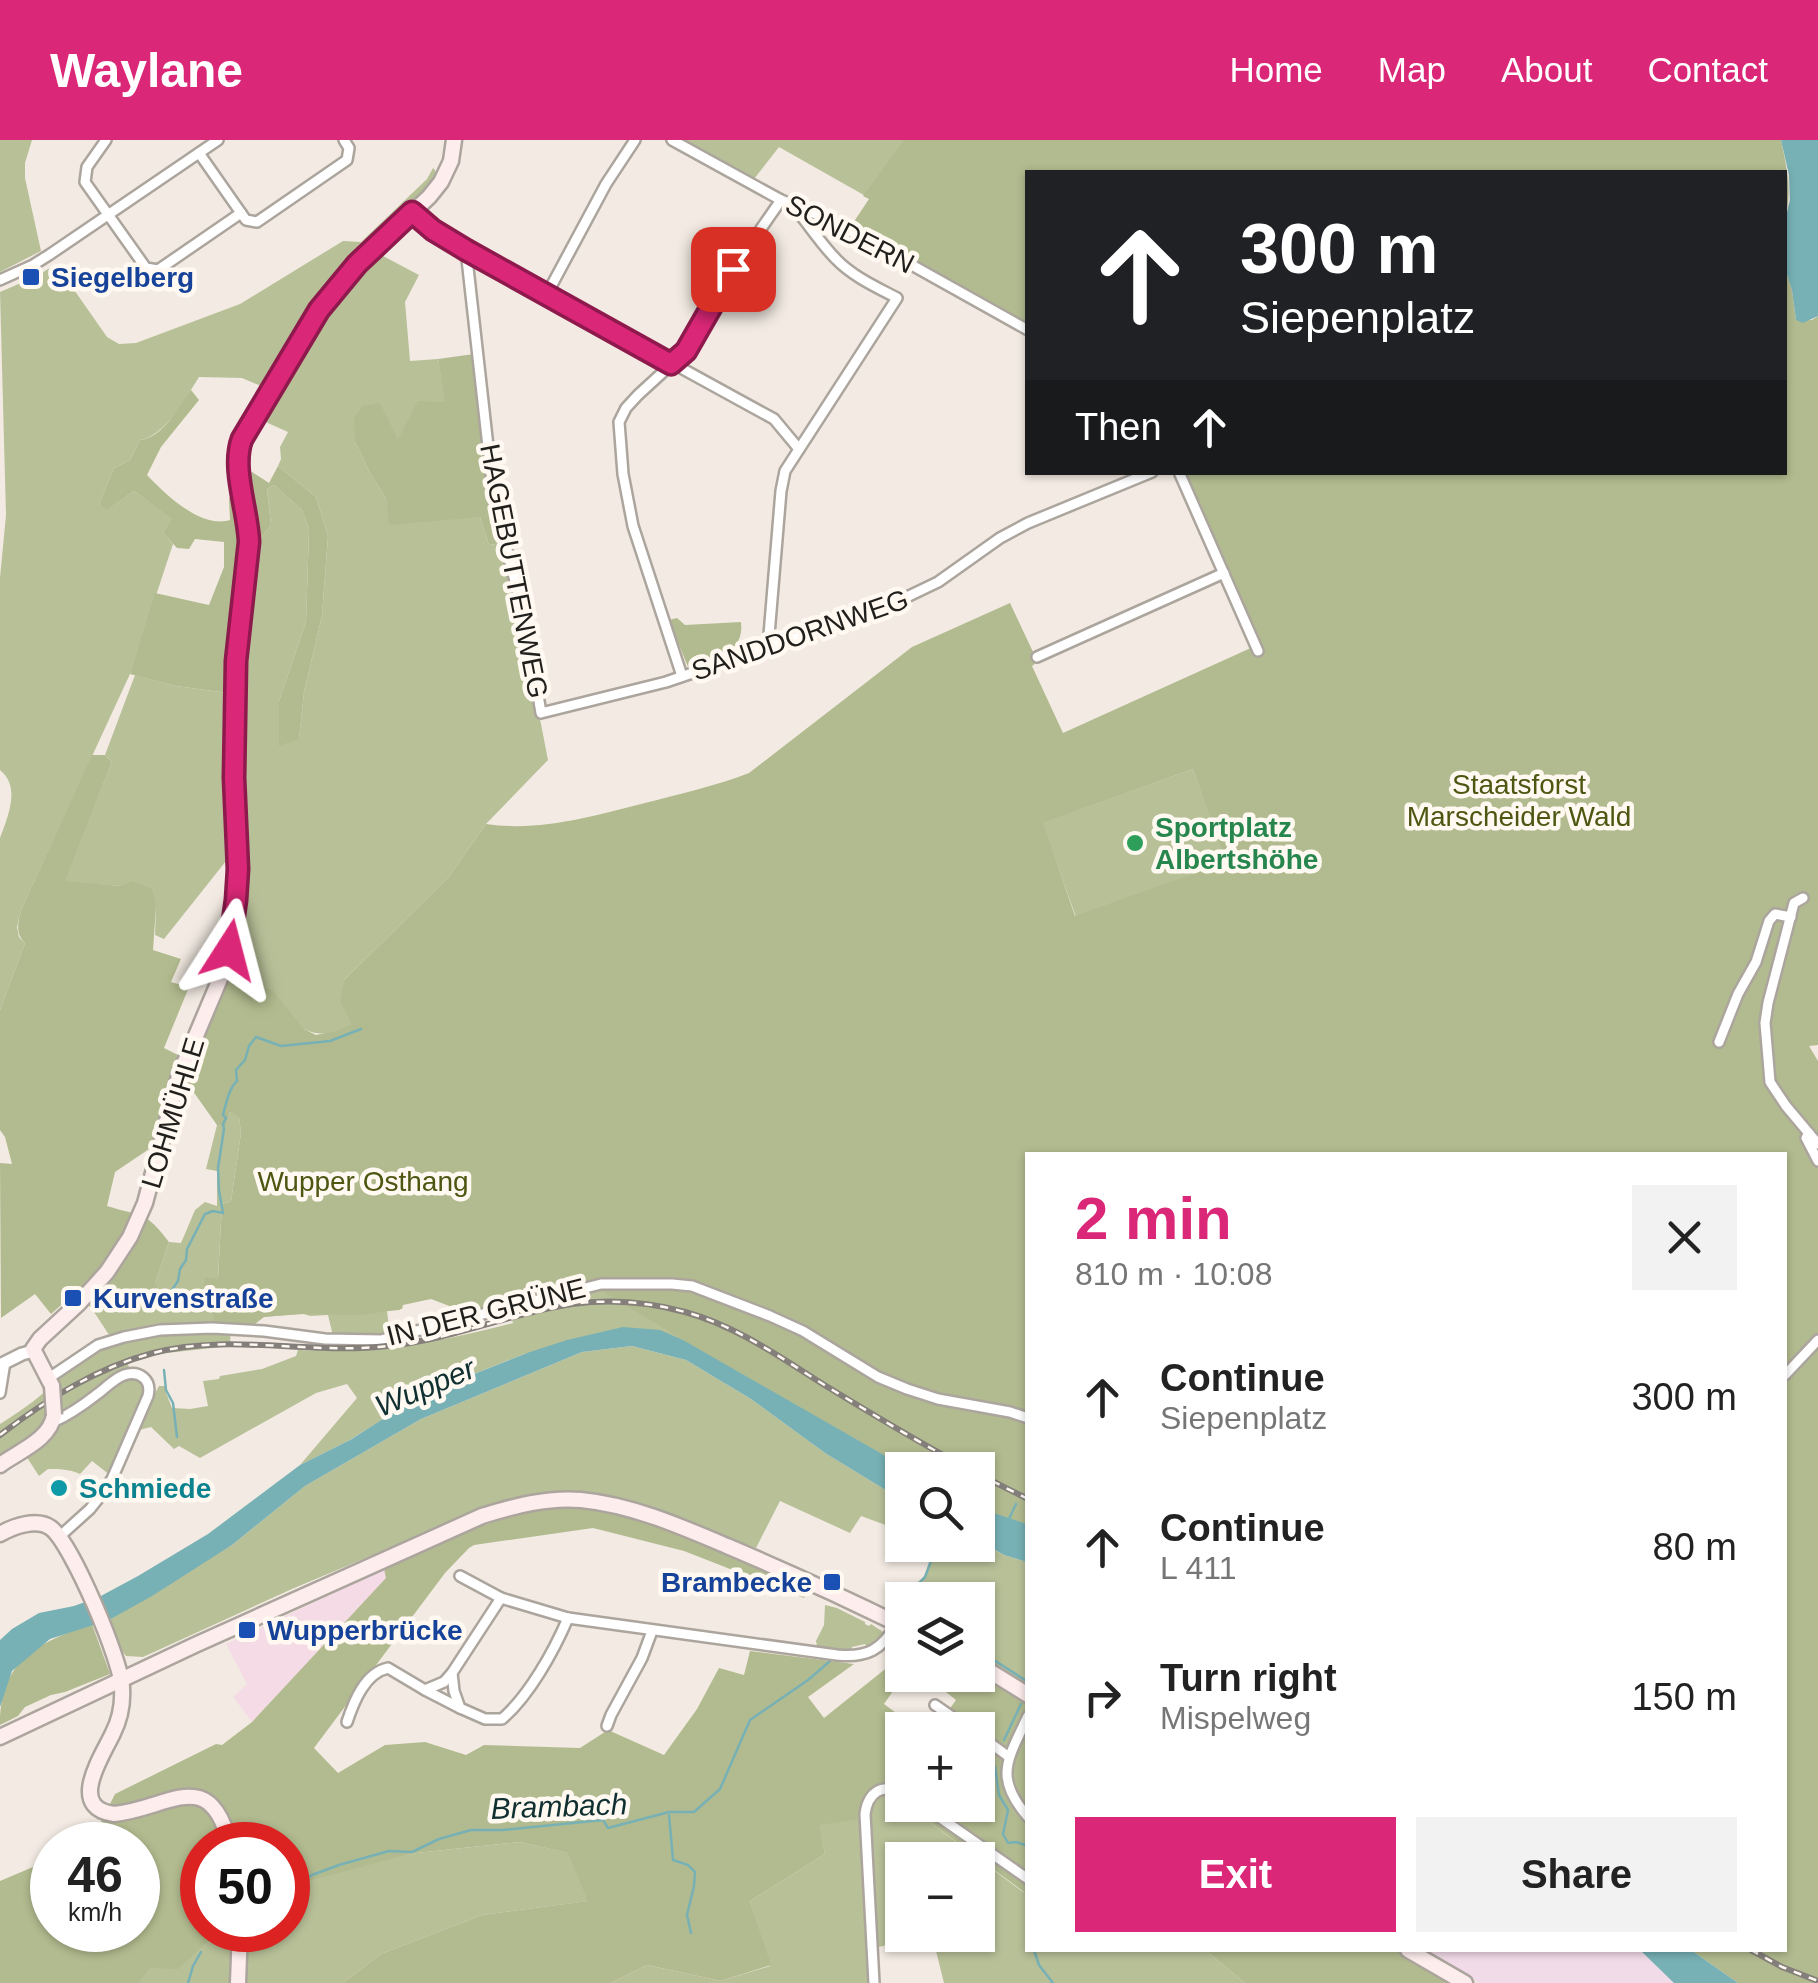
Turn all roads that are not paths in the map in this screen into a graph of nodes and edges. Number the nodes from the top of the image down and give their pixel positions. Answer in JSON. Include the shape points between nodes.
{"nodes":[{"id":1,"x":106,"y":140,"type":"edge"},
{"id":2,"x":218,"y":140,"type":"edge"},
{"id":3,"x":344,"y":140,"type":"edge"},
{"id":4,"x":454,"y":140,"type":"edge"},
{"id":5,"x":635,"y":140,"type":"edge"},
{"id":6,"x":672,"y":140,"type":"edge"},
{"id":7,"x":199,"y":153,"type":"junction"},
{"id":8,"x":786,"y":202,"type":"junction"},
{"id":9,"x":412,"y":212,"type":"junction"},
{"id":10,"x":241,"y":214,"type":"junction"},
{"id":11,"x":108,"y":216,"type":"junction"},
{"id":12,"x":466,"y":250,"type":"junction"},
{"id":13,"x":0,"y":280,"type":"edge"},
{"id":14,"x":547,"y":294,"type":"junction"},
{"id":15,"x":1025,"y":328,"type":"edge"},
{"id":16,"x":671,"y":364,"type":"junction"},
{"id":17,"x":799,"y":449,"type":"junction"},
{"id":18,"x":1145,"y":475,"type":"edge"},
{"id":19,"x":1181,"y":475,"type":"edge"},
{"id":20,"x":1224,"y":573,"type":"junction"},
{"id":21,"x":768,"y":647,"type":"junction"},
{"id":22,"x":1258,"y":651,"type":"dead end"},
{"id":23,"x":1038,"y":657,"type":"dead end"},
{"id":24,"x":682,"y":676,"type":"junction"},
{"id":25,"x":541,"y":714,"type":"joint"},
{"id":26,"x":1803,"y":898,"type":"dead end"},
{"id":27,"x":1790,"y":918,"type":"junction"},
{"id":28,"x":1720,"y":1042,"type":"dead end"},
{"id":29,"x":1809,"y":1133,"type":"junction"},
{"id":30,"x":1818,"y":1144,"type":"edge"},
{"id":31,"x":1818,"y":1161,"type":"edge"},
{"id":32,"x":1818,"y":1340,"type":"edge"},
{"id":33,"x":33,"y":1352,"type":"junction"},
{"id":34,"x":2,"y":1363,"type":"edge"},
{"id":35,"x":1787,"y":1373,"type":"edge"},
{"id":36,"x":50,"y":1382,"type":"junction"},
{"id":37,"x":0,"y":1393,"type":"edge"},
{"id":38,"x":1025,"y":1417,"type":"edge"},
{"id":39,"x":54,"y":1418,"type":"junction"},
{"id":40,"x":0,"y":1465,"type":"edge"},
{"id":41,"x":0,"y":1534,"type":"edge"},
{"id":42,"x":59,"y":1536,"type":"junction"},
{"id":43,"x":460,"y":1576,"type":"dead end"},
{"id":44,"x":501,"y":1598,"type":"junction"},
{"id":45,"x":568,"y":1618,"type":"junction"},
{"id":46,"x":885,"y":1618,"type":"edge"},
{"id":47,"x":652,"y":1631,"type":"junction"},
{"id":48,"x":885,"y":1641,"type":"edge"},
{"id":49,"x":452,"y":1673,"type":"junction"},
{"id":50,"x":995,"y":1675,"type":"edge"},
{"id":51,"x":122,"y":1679,"type":"junction"},
{"id":52,"x":425,"y":1690,"type":"junction"},
{"id":53,"x":1025,"y":1693,"type":"edge"},
{"id":54,"x":935,"y":1705,"type":"dead end"},
{"id":55,"x":460,"y":1708,"type":"junction"},
{"id":56,"x":945,"y":1712,"type":"edge"},
{"id":57,"x":347,"y":1722,"type":"dead end"},
{"id":58,"x":1025,"y":1722,"type":"edge"},
{"id":59,"x":607,"y":1726,"type":"dead end"},
{"id":60,"x":0,"y":1737,"type":"edge"},
{"id":61,"x":995,"y":1747,"type":"edge"},
{"id":62,"x":1009,"y":1757,"type":"junction"},
{"id":63,"x":885,"y":1789,"type":"edge"},
{"id":64,"x":1025,"y":1814,"type":"edge"},
{"id":65,"x":222,"y":1822,"type":"edge"},
{"id":66,"x":946,"y":1822,"type":"edge"},
{"id":67,"x":1025,"y":1877,"type":"edge"},
{"id":68,"x":239,"y":1952,"type":"edge"},
{"id":69,"x":1411,"y":1952,"type":"edge"},
{"id":70,"x":238,"y":1983,"type":"edge"},
{"id":71,"x":874,"y":1983,"type":"edge"},
{"id":72,"x":1465,"y":1983,"type":"edge"}],
"edges":[{"from":1,"to":11,"type":"street","via":[[85,176]]},
{"from":2,"to":7,"type":"street"},
{"from":3,"to":10,"type":"street","via":[[347,160],[257,222]]},
{"from":4,"to":9,"type":"main road","name":"LOHMÜHLE","via":[[445,175]]},
{"from":5,"to":14,"type":"street"},
{"from":6,"to":8,"type":"street","name":"SONDERN"},
{"from":7,"to":10,"type":"street"},
{"from":7,"to":11,"type":"street"},
{"from":8,"to":15,"type":"street","name":"SONDERN"},
{"from":8,"to":16,"type":"street"},
{"from":8,"to":17,"type":"street","via":[[836,260],[897,298]]},
{"from":9,"to":12,"type":"street"},
{"from":9,"to":33,"type":"main road","name":"LOHMÜHLE","via":[[328,298],[239,445],[249,542],[236,661],[238,869],[225,967],[180,1076],[130,1237]]},
{"from":10,"to":11,"type":"street","via":[[158,270],[146,268]]},
{"from":11,"to":13,"type":"street"},
{"from":12,"to":14,"type":"street"},
{"from":12,"to":25,"type":"street","name":"HAGEBUTTENWEG","via":[[494,500]]},
{"from":14,"to":16,"type":"street"},
{"from":16,"to":17,"type":"street","via":[[774,420]]},
{"from":16,"to":24,"type":"street","via":[[626,408],[619,436],[633,526]]},
{"from":17,"to":21,"type":"street","via":[[781,491]]},
{"from":18,"to":21,"type":"street","name":"SANDDORNWEG","via":[[1028,523],[913,596]]},
{"from":19,"to":20,"type":"street"},
{"from":20,"to":22,"type":"street"},
{"from":20,"to":23,"type":"street"},
{"from":21,"to":24,"type":"street","name":"SANDDORNWEG"},
{"from":24,"to":25,"type":"street","name":"SANDDORNWEG"},
{"from":26,"to":27,"type":"street"},
{"from":27,"to":28,"type":"street","via":[[1776,914],[1770,922]]},
{"from":27,"to":29,"type":"street","via":[[1765,1023],[1770,1082]]},
{"from":29,"to":30,"type":"street"},
{"from":29,"to":31,"type":"street"},
{"from":32,"to":35,"type":"street"},
{"from":33,"to":34,"type":"street"},
{"from":33,"to":36,"type":"main road"},
{"from":34,"to":37,"type":"street"},
{"from":36,"to":38,"type":"street","name":"IN DER GRÜNE","via":[[98,1346],[160,1330],[381,1340],[601,1284],[672,1284],[770,1316],[907,1388]]},
{"from":36,"to":39,"type":"main road","bridge":true},
{"from":39,"to":40,"type":"main road","via":[[41,1437]]},
{"from":39,"to":42,"type":"street","via":[[69,1415],[122,1376],[138,1375],[150,1385],[112,1479]]},
{"from":41,"to":42,"type":"main road","via":[[39,1524]]},
{"from":42,"to":51,"type":"main road"},
{"from":43,"to":44,"type":"street"},
{"from":44,"to":45,"type":"street"},
{"from":44,"to":49,"type":"street"},
{"from":45,"to":47,"type":"street"},
{"from":45,"to":55,"type":"street","via":[[502,1719]]},
{"from":46,"to":51,"type":"main road","via":[[681,1526],[621,1507],[554,1500],[482,1516]]},
{"from":47,"to":48,"type":"street","via":[[847,1656]]},
{"from":47,"to":59,"type":"street"},
{"from":49,"to":52,"type":"street"},
{"from":49,"to":55,"type":"street"},
{"from":50,"to":53,"type":"main road"},
{"from":51,"to":60,"type":"main road"},
{"from":51,"to":65,"type":"main road","via":[[118,1720],[91,1780],[96,1806],[114,1814],[196,1797]]},
{"from":52,"to":55,"type":"street"},
{"from":52,"to":57,"type":"street","via":[[382,1669],[371,1676]]},
{"from":54,"to":56,"type":"street"},
{"from":58,"to":62,"type":"street"},
{"from":61,"to":62,"type":"street"},
{"from":62,"to":64,"type":"street","via":[[1007,1787]]},
{"from":63,"to":71,"type":"street","via":[[874,1793],[864,1814]]},
{"from":66,"to":67,"type":"street"},
{"from":68,"to":70,"type":"main road"},
{"from":69,"to":72,"type":"main road"}]}
